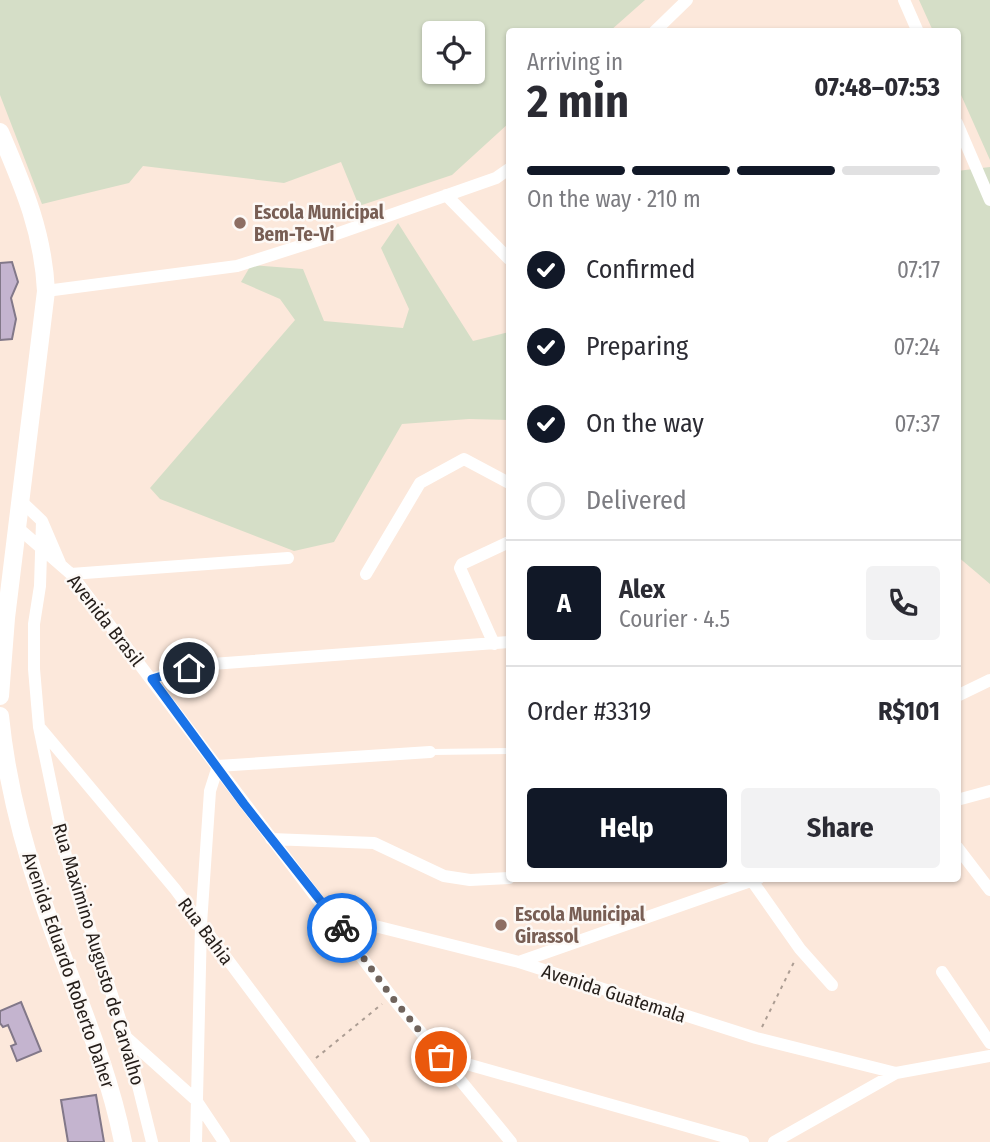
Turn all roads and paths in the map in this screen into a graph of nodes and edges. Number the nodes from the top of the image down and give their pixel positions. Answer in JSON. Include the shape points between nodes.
{"nodes":[{"id":1,"x":687,"y":0,"type":"edge"},
{"id":2,"x":904,"y":0,"type":"edge"},
{"id":3,"x":658,"y":28,"type":"edge"},
{"id":4,"x":916,"y":28,"type":"edge"},
{"id":5,"x":0,"y":132,"type":"edge"},
{"id":6,"x":961,"y":132,"type":"edge"},
{"id":7,"x":506,"y":171,"type":"edge"},
{"id":8,"x":446,"y":195,"type":"junction"},
{"id":9,"x":990,"y":200,"type":"edge"},
{"id":10,"x":506,"y":256,"type":"edge"},
{"id":11,"x":46,"y":291,"type":"junction"},
{"id":12,"x":506,"y":481,"type":"edge"},
{"id":13,"x":21,"y":501,"type":"junction"},
{"id":14,"x":42,"y":522,"type":"junction"},
{"id":15,"x":17,"y":527,"type":"junction"},
{"id":16,"x":506,"y":543,"type":"edge"},
{"id":17,"x":42,"y":549,"type":"junction"},
{"id":18,"x":288,"y":558,"type":"dead end"},
{"id":19,"x":61,"y":563,"type":"junction"},
{"id":20,"x":366,"y":573,"type":"dead end"},
{"id":21,"x":71,"y":574,"type":"junction"},
{"id":22,"x":506,"y":642,"type":"edge"},
{"id":23,"x":494,"y":643,"type":"junction"},
{"id":24,"x":152,"y":679,"type":"junction"},
{"id":25,"x":990,"y":680,"type":"edge"},
{"id":26,"x":961,"y":694,"type":"edge"},
{"id":27,"x":0,"y":696,"type":"edge"},
{"id":28,"x":0,"y":716,"type":"edge"},
{"id":29,"x":39,"y":727,"type":"junction"},
{"id":30,"x":506,"y":751,"type":"edge"},
{"id":31,"x":430,"y":752,"type":"joint"},
{"id":32,"x":218,"y":766,"type":"junction"},
{"id":33,"x":990,"y":791,"type":"edge"},
{"id":34,"x":961,"y":799,"type":"edge"},
{"id":35,"x":271,"y":839,"type":"junction"},
{"id":36,"x":961,"y":852,"type":"edge"},
{"id":37,"x":506,"y":878,"type":"edge"},
{"id":38,"x":746,"y":882,"type":"edge"},
{"id":39,"x":756,"y":882,"type":"edge"},
{"id":40,"x":990,"y":890,"type":"edge"},
{"id":41,"x":331,"y":915,"type":"junction"},
{"id":42,"x":201,"y":924,"type":"junction"},
{"id":43,"x":800,"y":949,"type":"junction"},
{"id":44,"x":519,"y":962,"type":"junction"},
{"id":45,"x":942,"y":972,"type":"dead end"},
{"id":46,"x":832,"y":985,"type":"dead end"},
{"id":47,"x":391,"y":996,"type":"junction"},
{"id":48,"x":127,"y":1037,"type":"junction"},
{"id":49,"x":756,"y":1038,"type":"junction"},
{"id":50,"x":990,"y":1043,"type":"edge"},
{"id":51,"x":990,"y":1056,"type":"edge"},
{"id":52,"x":441,"y":1057,"type":"junction"},
{"id":53,"x":307,"y":1065,"type":"junction"},
{"id":54,"x":896,"y":1073,"type":"junction"},
{"id":55,"x":196,"y":1100,"type":"junction"},
{"id":56,"x":122,"y":1142,"type":"edge"},
{"id":57,"x":152,"y":1142,"type":"edge"},
{"id":58,"x":196,"y":1142,"type":"edge"},
{"id":59,"x":224,"y":1142,"type":"edge"},
{"id":60,"x":364,"y":1142,"type":"edge"},
{"id":61,"x":511,"y":1142,"type":"edge"},
{"id":62,"x":743,"y":1142,"type":"edge"},
{"id":63,"x":774,"y":1142,"type":"edge"}],
"edges":[{"from":1,"to":3,"type":"street"},
{"from":2,"to":4,"type":"street"},
{"from":5,"to":11,"type":"main road","via":[[32,208],[43,251]]},
{"from":6,"to":9,"type":"street"},
{"from":7,"to":8,"type":"street"},
{"from":8,"to":10,"type":"street"},
{"from":8,"to":11,"type":"street","via":[[236,265]]},
{"from":11,"to":13,"type":"main road"},
{"from":12,"to":20,"type":"street","via":[[464,459],[420,482]]},
{"from":13,"to":14,"type":"street","name":"Avenida Brasil"},
{"from":13,"to":15,"type":"main road"},
{"from":14,"to":17,"type":"street","name":"Rua Maximino Augusto de Carvalho"},
{"from":14,"to":19,"type":"street","name":"Avenida Brasil"},
{"from":15,"to":17,"type":"street"},
{"from":15,"to":27,"type":"main road"},
{"from":16,"to":23,"type":"street","via":[[460,568]]},
{"from":17,"to":19,"type":"street","name":"Avenida Brasil"},
{"from":17,"to":29,"type":"street","name":"Rua Maximino Augusto de Carvalho","via":[[34,636]]},
{"from":18,"to":21,"type":"street"},
{"from":19,"to":21,"type":"street","name":"Avenida Brasil"},
{"from":21,"to":24,"type":"street","name":"Avenida Brasil"},
{"from":22,"to":23,"type":"street"},
{"from":23,"to":24,"type":"street","via":[[212,663]]},
{"from":24,"to":32,"type":"street","name":"Avenida Brasil"},
{"from":25,"to":26,"type":"street"},
{"from":28,"to":56,"type":"main road","name":"Avenida Eduardo Roberto Daher","via":[[13,791],[39,892],[110,1087]]},
{"from":29,"to":42,"type":"street","name":"Rua Bahia"},
{"from":29,"to":48,"type":"street","name":"Rua Maximino Augusto de Carvalho","via":[[73,879]]},
{"from":30,"to":31,"type":"lane"},
{"from":31,"to":32,"type":"street"},
{"from":32,"to":35,"type":"street","name":"Avenida Brasil"},
{"from":32,"to":42,"type":"street","via":[[210,791]]},
{"from":33,"to":34,"type":"street"},
{"from":35,"to":37,"type":"street","via":[[374,843],[444,876]]},
{"from":35,"to":41,"type":"street","name":"Avenida Brasil"},
{"from":36,"to":40,"type":"street"},
{"from":38,"to":44,"type":"street"},
{"from":39,"to":43,"type":"street"},
{"from":41,"to":44,"type":"street","name":"Avenida Guatemala"},
{"from":41,"to":47,"type":"street","name":"Avenida Brasil"},
{"from":42,"to":53,"type":"street","name":"Rua Bahia"},
{"from":42,"to":55,"type":"street"},
{"from":43,"to":46,"type":"street"},
{"from":43,"to":49,"type":"path"},
{"from":44,"to":49,"type":"street","name":"Avenida Guatemala"},
{"from":45,"to":50,"type":"street"},
{"from":47,"to":52,"type":"street","name":"Avenida Brasil"},
{"from":47,"to":53,"type":"path"},
{"from":48,"to":55,"type":"street"},
{"from":48,"to":57,"type":"street","name":"Rua Maximino Augusto de Carvalho"},
{"from":49,"to":54,"type":"street","name":"Avenida Guatemala"},
{"from":51,"to":54,"type":"street"},
{"from":52,"to":61,"type":"street","name":"Avenida Brasil"},
{"from":52,"to":62,"type":"street"},
{"from":53,"to":60,"type":"street","name":"Rua Bahia"},
{"from":54,"to":63,"type":"street"},
{"from":55,"to":58,"type":"street"},
{"from":55,"to":59,"type":"street"}]}
